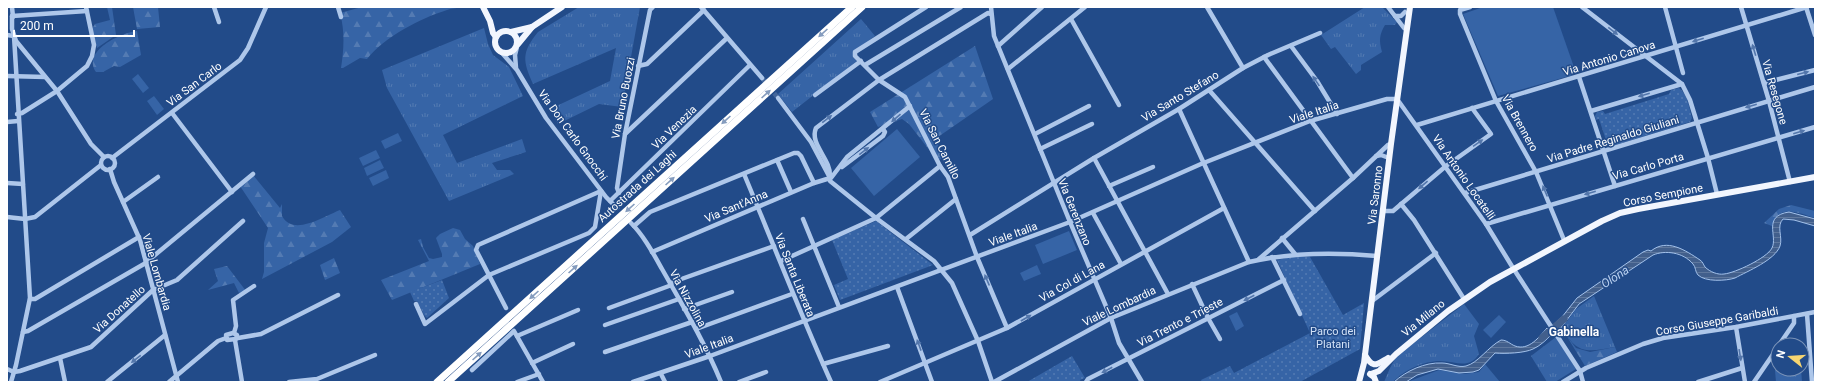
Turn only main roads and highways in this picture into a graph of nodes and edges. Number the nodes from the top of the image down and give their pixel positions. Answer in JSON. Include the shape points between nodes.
{"nodes":[{"id":1,"x":483,"y":7,"type":"edge"},
{"id":2,"x":562,"y":7,"type":"edge"},
{"id":3,"x":852,"y":7,"type":"edge"},
{"id":4,"x":862,"y":7,"type":"edge"},
{"id":5,"x":1407,"y":9,"type":"edge"},
{"id":6,"x":490,"y":21,"type":"junction"},
{"id":7,"x":532,"y":27,"type":"junction"},
{"id":8,"x":502,"y":32,"type":"junction"},
{"id":9,"x":511,"y":32,"type":"junction"},
{"id":10,"x":496,"y":37,"type":"junction"},
{"id":11,"x":1405,"y":37,"type":"junction"},
{"id":12,"x":517,"y":46,"type":"junction"},
{"id":13,"x":1815,"y":177,"type":"edge"},
{"id":14,"x":1464,"y":299,"type":"joint"},
{"id":15,"x":1365,"y":354,"type":"junction"},
{"id":16,"x":1396,"y":354,"type":"junction"},
{"id":17,"x":1387,"y":363,"type":"junction"},
{"id":18,"x":1371,"y":374,"type":"junction"},
{"id":19,"x":1358,"y":380,"type":"edge"},
{"id":20,"x":437,"y":382,"type":"edge"},
{"id":21,"x":448,"y":382,"type":"edge"},
{"id":22,"x":1376,"y":382,"type":"edge"}],
"edges":[{"from":1,"to":6,"type":"main road","name":"Via Don Carlo Gnocchi"},
{"from":2,"to":7,"type":"main road"},
{"from":3,"to":20,"type":"highway","name":"Autostrada dei Laghi","one_way":true},
{"from":21,"to":4,"type":"highway","name":"Autostrada dei Laghi","one_way":true},
{"from":5,"to":11,"type":"main road"},
{"from":5,"to":11,"type":"main road"},
{"from":6,"to":8,"type":"main road","name":"Via Don Carlo Gnocchi"},
{"from":6,"to":10,"type":"main road","name":"Via Don Carlo Gnocchi"},
{"from":7,"to":9,"type":"main road"},
{"from":7,"to":12,"type":"main road"},
{"from":8,"to":9,"type":"main road"},
{"from":8,"to":10,"type":"main road"},
{"from":9,"to":12,"type":"main road","via":[[516,37]]},
{"from":10,"to":12,"type":"main road","name":"Via Don Carlo Gnocchi","via":[[495,45],[502,53],[510,54]]},
{"from":11,"to":15,"type":"main road","name":"Via Saronno"},
{"from":13,"to":14,"type":"main road","name":"Corso Sempione","via":[[1620,213],[1513,268]]},
{"from":14,"to":16,"type":"main road","name":"Via Milano"},
{"from":15,"to":16,"type":"main road","name":"Via Milano","via":[[1369,362],[1378,365]]},
{"from":15,"to":18,"type":"main road","name":"Via Saronno","via":[[1367,368]]},
{"from":15,"to":19,"type":"main road","name":"Via Saronno","via":[[1362,374]]},
{"from":16,"to":17,"type":"main road","name":"Via Milano"},
{"from":17,"to":18,"type":"main road","name":"Via Milano","via":[[1379,371]]},
{"from":17,"to":22,"type":"main road","name":"Via Milano"},
{"from":18,"to":19,"type":"main road","name":"Via Saronno","via":[[1365,374]]},
{"from":18,"to":22,"type":"main road","name":"Via Saronno"}]}
